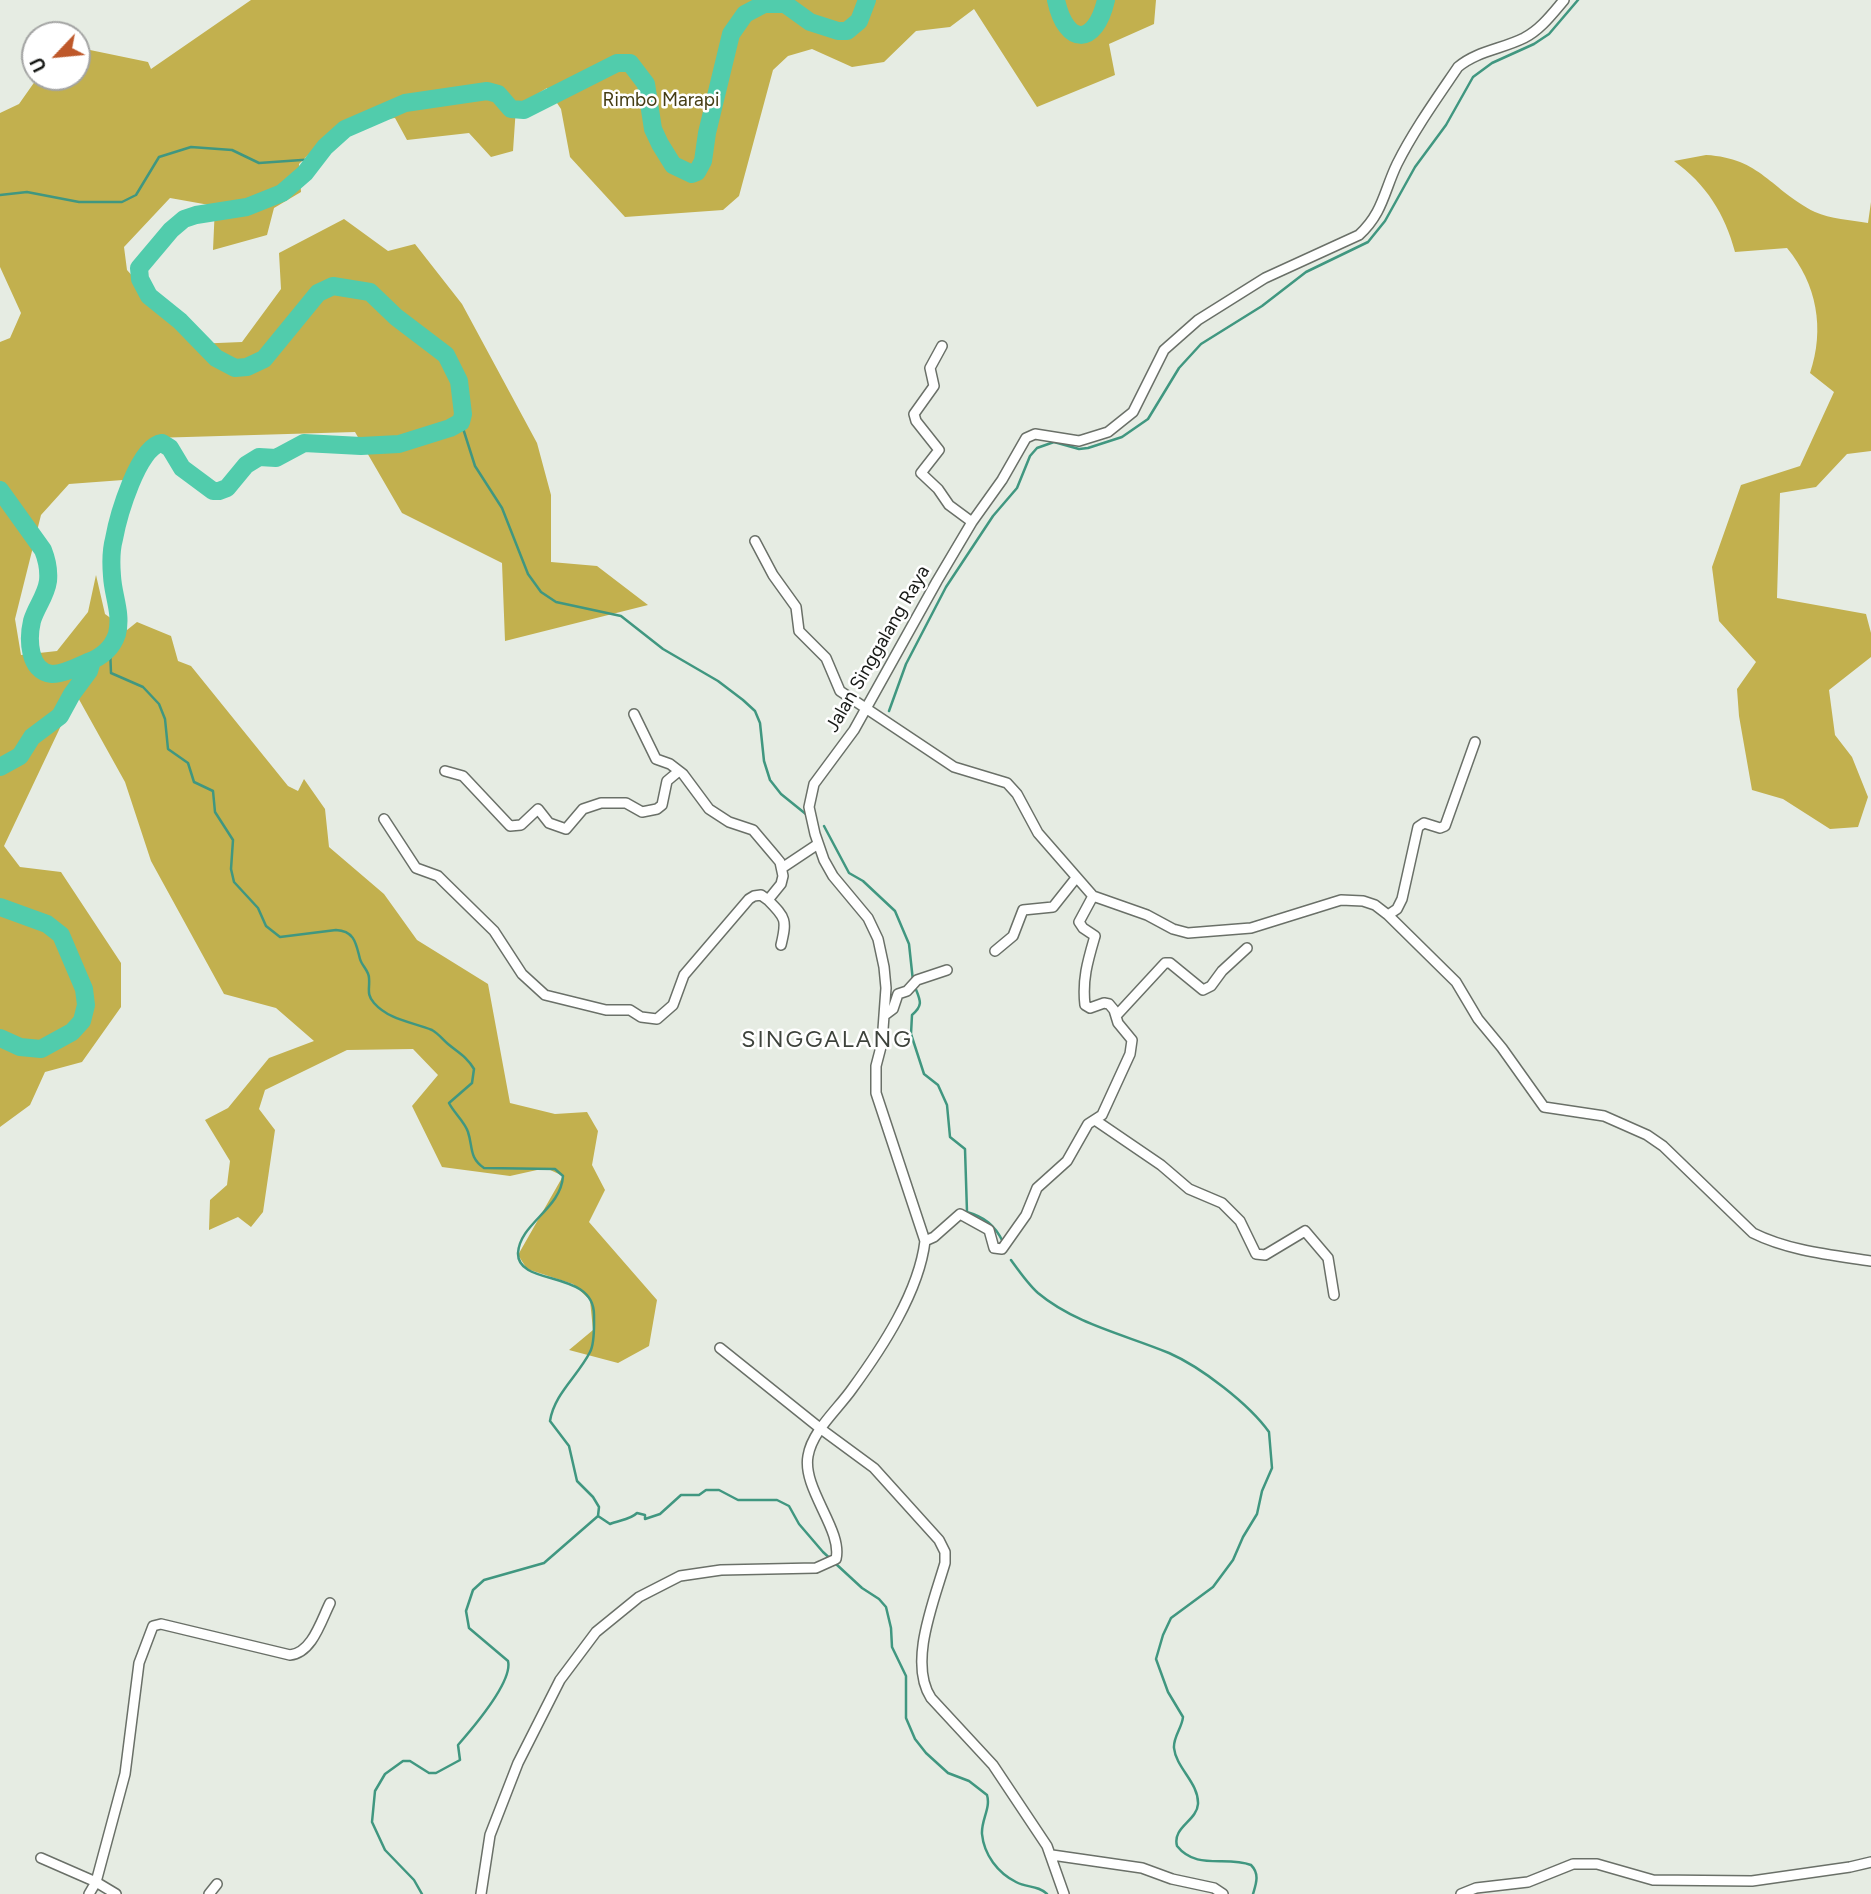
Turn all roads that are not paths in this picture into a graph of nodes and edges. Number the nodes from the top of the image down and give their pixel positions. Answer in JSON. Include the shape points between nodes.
{"nodes":[{"id":1,"x":1564,"y":0,"type":"edge"},
{"id":2,"x":942,"y":346,"type":"dead end"},
{"id":3,"x":972,"y":522,"type":"junction"},
{"id":4,"x":755,"y":541,"type":"dead end"},
{"id":5,"x":867,"y":709,"type":"junction"},
{"id":6,"x":634,"y":714,"type":"dead end"},
{"id":7,"x":1475,"y":742,"type":"dead end"},
{"id":8,"x":445,"y":771,"type":"dead end"},
{"id":9,"x":679,"y":771,"type":"junction"},
{"id":10,"x":384,"y":819,"type":"dead end"},
{"id":11,"x":818,"y":844,"type":"junction"},
{"id":12,"x":782,"y":868,"type":"junction"},
{"id":13,"x":1076,"y":878,"type":"junction"},
{"id":14,"x":1093,"y":896,"type":"junction"},
{"id":15,"x":768,"y":900,"type":"junction"},
{"id":16,"x":1388,"y":915,"type":"junction"},
{"id":17,"x":780,"y":945,"type":"dead end"},
{"id":18,"x":1247,"y":948,"type":"dead end"},
{"id":19,"x":995,"y":951,"type":"dead end"},
{"id":20,"x":947,"y":970,"type":"dead end"},
{"id":21,"x":885,"y":1015,"type":"junction"},
{"id":22,"x":1116,"y":1016,"type":"junction"},
{"id":23,"x":1095,"y":1120,"type":"junction"},
{"id":24,"x":925,"y":1241,"type":"junction"},
{"id":25,"x":1871,"y":1261,"type":"edge"},
{"id":26,"x":1334,"y":1295,"type":"dead end"},
{"id":27,"x":720,"y":1348,"type":"dead end"},
{"id":28,"x":821,"y":1429,"type":"junction"},
{"id":29,"x":330,"y":1603,"type":"dead end"},
{"id":30,"x":1052,"y":1855,"type":"junction"},
{"id":31,"x":41,"y":1858,"type":"dead end"},
{"id":32,"x":1871,"y":1862,"type":"edge"},
{"id":33,"x":96,"y":1882,"type":"junction"},
{"id":34,"x":217,"y":1884,"type":"dead end"},
{"id":35,"x":89,"y":1894,"type":"edge"},
{"id":36,"x":116,"y":1894,"type":"edge"},
{"id":37,"x":209,"y":1894,"type":"edge"},
{"id":38,"x":481,"y":1894,"type":"edge"},
{"id":39,"x":1064,"y":1894,"type":"edge"},
{"id":40,"x":1223,"y":1894,"type":"edge"},
{"id":41,"x":1461,"y":1894,"type":"edge"}],
"edges":[{"from":1,"to":3,"type":"street","name":"Jalan Singgalang Raya","via":[[1538,30],[1458,67],[1398,164],[1371,224],[1359,235],[1265,278],[1198,320],[1164,350],[1133,412],[1108,432],[1079,441],[1035,434],[1026,438]]},
{"from":2,"to":3,"type":"street","via":[[930,368],[934,386],[914,414],[939,450],[921,473],[949,505]]},
{"from":3,"to":5,"type":"street","name":"Jalan Singgalang Raya"},
{"from":4,"to":5,"type":"street","via":[[796,607],[800,631],[825,658],[837,688]]},
{"from":5,"to":11,"type":"street","name":"Jalan Singgalang Raya","via":[[811,792],[809,807]]},
{"from":5,"to":13,"type":"street","via":[[954,767],[1007,783],[1038,833]]},
{"from":6,"to":9,"type":"street","via":[[653,755]]},
{"from":7,"to":16,"type":"street","via":[[1445,826],[1424,823],[1418,827],[1402,899]]},
{"from":8,"to":9,"type":"street","via":[[463,776],[510,826],[521,825],[538,809],[549,823],[566,829],[583,809],[601,803],[626,803],[642,812],[657,809],[667,781]]},
{"from":9,"to":12,"type":"street","via":[[709,809],[753,830]]},
{"from":10,"to":15,"type":"street","via":[[416,868],[438,876],[494,931],[537,990],[606,1010],[630,1010],[647,1018],[666,1012],[684,975],[749,900],[761,895]]},
{"from":11,"to":12,"type":"street"},
{"from":11,"to":21,"type":"street","name":"Jalan Singgalang Raya","via":[[833,876],[868,918],[878,939]]},
{"from":12,"to":15,"type":"street","via":[[781,884]]},
{"from":13,"to":14,"type":"street"},
{"from":13,"to":19,"type":"street","via":[[1053,907],[1023,911],[1013,936]]},
{"from":14,"to":16,"type":"street","via":[[1188,933],[1251,928],[1341,900],[1363,901]]},
{"from":14,"to":22,"type":"street","via":[[1079,922],[1096,936],[1083,982],[1085,1005],[1090,1009],[1109,1004]]},
{"from":15,"to":17,"type":"street","via":[[784,915]]},
{"from":16,"to":25,"type":"street","via":[[1456,982],[1544,1107],[1604,1116],[1647,1135],[1765,1239]]},
{"from":18,"to":22,"type":"street","via":[[1203,990],[1165,963]]},
{"from":20,"to":21,"type":"street","via":[[898,994],[893,1009]]},
{"from":21,"to":24,"type":"street","name":"Jalan Singgalang Raya","via":[[876,1093]]},
{"from":22,"to":23,"type":"street","via":[[1131,1038],[1131,1049]]},
{"from":23,"to":24,"type":"street","via":[[1087,1124],[1067,1161],[1037,1188],[1026,1215],[1002,1249],[994,1248],[989,1230],[962,1214]]},
{"from":23,"to":26,"type":"street","via":[[1192,1191],[1222,1203],[1240,1221],[1256,1254],[1265,1255],[1305,1231],[1328,1258]]},
{"from":24,"to":28,"type":"street","via":[[915,1283],[886,1338]]},
{"from":27,"to":28,"type":"street"},
{"from":28,"to":30,"type":"street","via":[[874,1468],[940,1540],[945,1563],[922,1654],[924,1688],[993,1765]]},
{"from":28,"to":38,"type":"street","via":[[807,1457],[808,1471],[837,1545],[836,1559],[816,1568],[721,1570],[680,1576],[639,1597],[596,1632],[560,1679],[518,1763],[490,1835]]},
{"from":29,"to":33,"type":"street","via":[[309,1645],[296,1655],[153,1626],[139,1663],[125,1774]]},
{"from":30,"to":39,"type":"street"},
{"from":30,"to":40,"type":"street","via":[[1142,1868]]},
{"from":31,"to":33,"type":"street"},
{"from":32,"to":41,"type":"street","via":[[1752,1881],[1653,1880],[1597,1864],[1573,1864],[1528,1882]]},
{"from":33,"to":35,"type":"street"},
{"from":33,"to":36,"type":"street"},
{"from":34,"to":37,"type":"street"}]}
